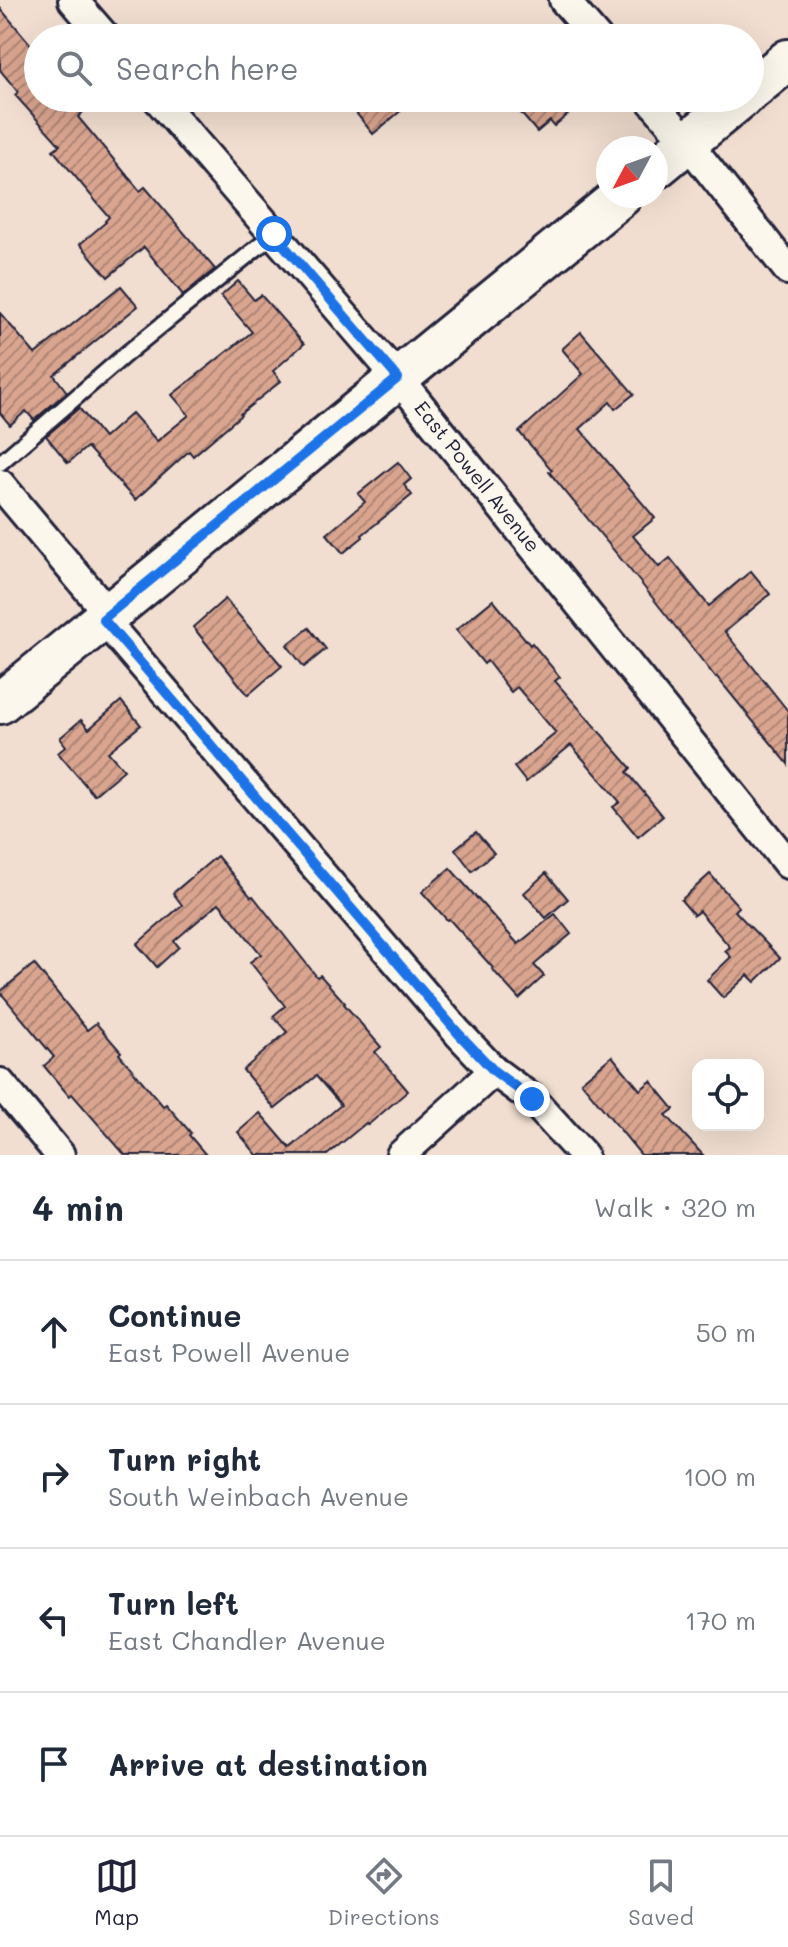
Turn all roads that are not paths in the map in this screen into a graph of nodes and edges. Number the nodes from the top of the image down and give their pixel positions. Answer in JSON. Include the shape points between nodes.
{"nodes":[{"id":1,"x":73,"y":0,"type":"edge"},
{"id":2,"x":564,"y":0,"type":"edge"},
{"id":3,"x":94,"y":24,"type":"edge"},
{"id":4,"x":585,"y":24,"type":"edge"},
{"id":5,"x":788,"y":60,"type":"edge"},
{"id":6,"x":764,"y":80,"type":"edge"},
{"id":7,"x":169,"y":112,"type":"edge"},
{"id":8,"x":661,"y":112,"type":"edge"},
{"id":9,"x":724,"y":112,"type":"edge"},
{"id":10,"x":687,"y":142,"type":"junction"},
{"id":11,"x":668,"y":158,"type":"edge"},
{"id":12,"x":606,"y":208,"type":"edge"},
{"id":13,"x":274,"y":234,"type":"junction"},
{"id":14,"x":788,"y":270,"type":"edge"},
{"id":15,"x":398,"y":378,"type":"junction"},
{"id":16,"x":0,"y":463,"type":"edge"},
{"id":17,"x":0,"y":484,"type":"edge"},
{"id":18,"x":106,"y":617,"type":"junction"},
{"id":19,"x":0,"y":703,"type":"edge"},
{"id":20,"x":788,"y":864,"type":"edge"},
{"id":21,"x":494,"y":1071,"type":"junction"},
{"id":22,"x":0,"y":1083,"type":"edge"},
{"id":23,"x":60,"y":1155,"type":"edge"},
{"id":24,"x":401,"y":1155,"type":"edge"},
{"id":25,"x":583,"y":1155,"type":"edge"}],
"edges":[{"from":1,"to":3,"type":"street"},
{"from":2,"to":4,"type":"street"},
{"from":5,"to":6,"type":"street"},
{"from":7,"to":13,"type":"street","name":"East Powell Avenue"},
{"from":8,"to":10,"type":"street"},
{"from":9,"to":10,"type":"street"},
{"from":10,"to":11,"type":"street"},
{"from":10,"to":14,"type":"street"},
{"from":12,"to":15,"type":"street"},
{"from":13,"to":15,"type":"street","name":"East Powell Avenue"},
{"from":13,"to":16,"type":"lane"},
{"from":15,"to":18,"type":"street"},
{"from":15,"to":20,"type":"street","name":"East Powell Avenue"},
{"from":17,"to":18,"type":"street"},
{"from":18,"to":19,"type":"street"},
{"from":18,"to":21,"type":"street"},
{"from":21,"to":24,"type":"street"},
{"from":21,"to":25,"type":"street","via":[[532,1099]]},
{"from":22,"to":23,"type":"street"}]}
